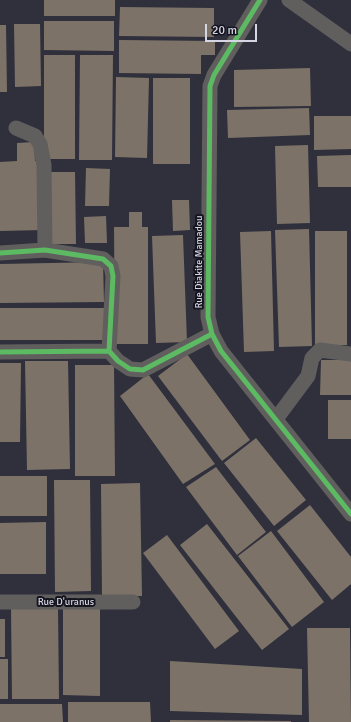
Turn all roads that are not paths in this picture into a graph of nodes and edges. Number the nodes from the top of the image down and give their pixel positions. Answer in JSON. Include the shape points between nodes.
{"nodes":[{"id":1,"x":260,"y":0,"type":"edge"},
{"id":2,"x":289,"y":0,"type":"edge"},
{"id":3,"x":351,"y":44,"type":"edge"},
{"id":4,"x":16,"y":128,"type":"dead end"},
{"id":5,"x":45,"y":250,"type":"junction"},
{"id":6,"x":0,"y":253,"type":"edge"},
{"id":7,"x":212,"y":334,"type":"junction"},
{"id":8,"x":109,"y":351,"type":"junction"},
{"id":9,"x":0,"y":352,"type":"edge"},
{"id":10,"x":351,"y":354,"type":"edge"},
{"id":11,"x":276,"y":419,"type":"junction"},
{"id":12,"x":351,"y":514,"type":"edge"},
{"id":13,"x":0,"y":602,"type":"edge"},
{"id":14,"x":133,"y":602,"type":"dead end"}],
"edges":[{"from":1,"to":7,"type":"street","name":"Rue Diakite Mamadou","via":[[214,75],[210,86],[208,317]]},
{"from":2,"to":3,"type":"street"},
{"from":4,"to":5,"type":"street","via":[[35,136],[40,144],[44,165]]},
{"from":5,"to":6,"type":"street"},
{"from":5,"to":8,"type":"street","via":[[103,259],[111,266],[114,276]]},
{"from":7,"to":8,"type":"street","via":[[143,370],[130,369]]},
{"from":7,"to":11,"type":"street","name":"Rue Diakite Mamadou","via":[[221,351]]},
{"from":8,"to":9,"type":"street"},
{"from":10,"to":11,"type":"street","via":[[320,350],[312,358],[308,376]]},
{"from":11,"to":12,"type":"street","name":"Rue Diakite Mamadou"},
{"from":13,"to":14,"type":"street","name":"Rue D'uranus"}]}
